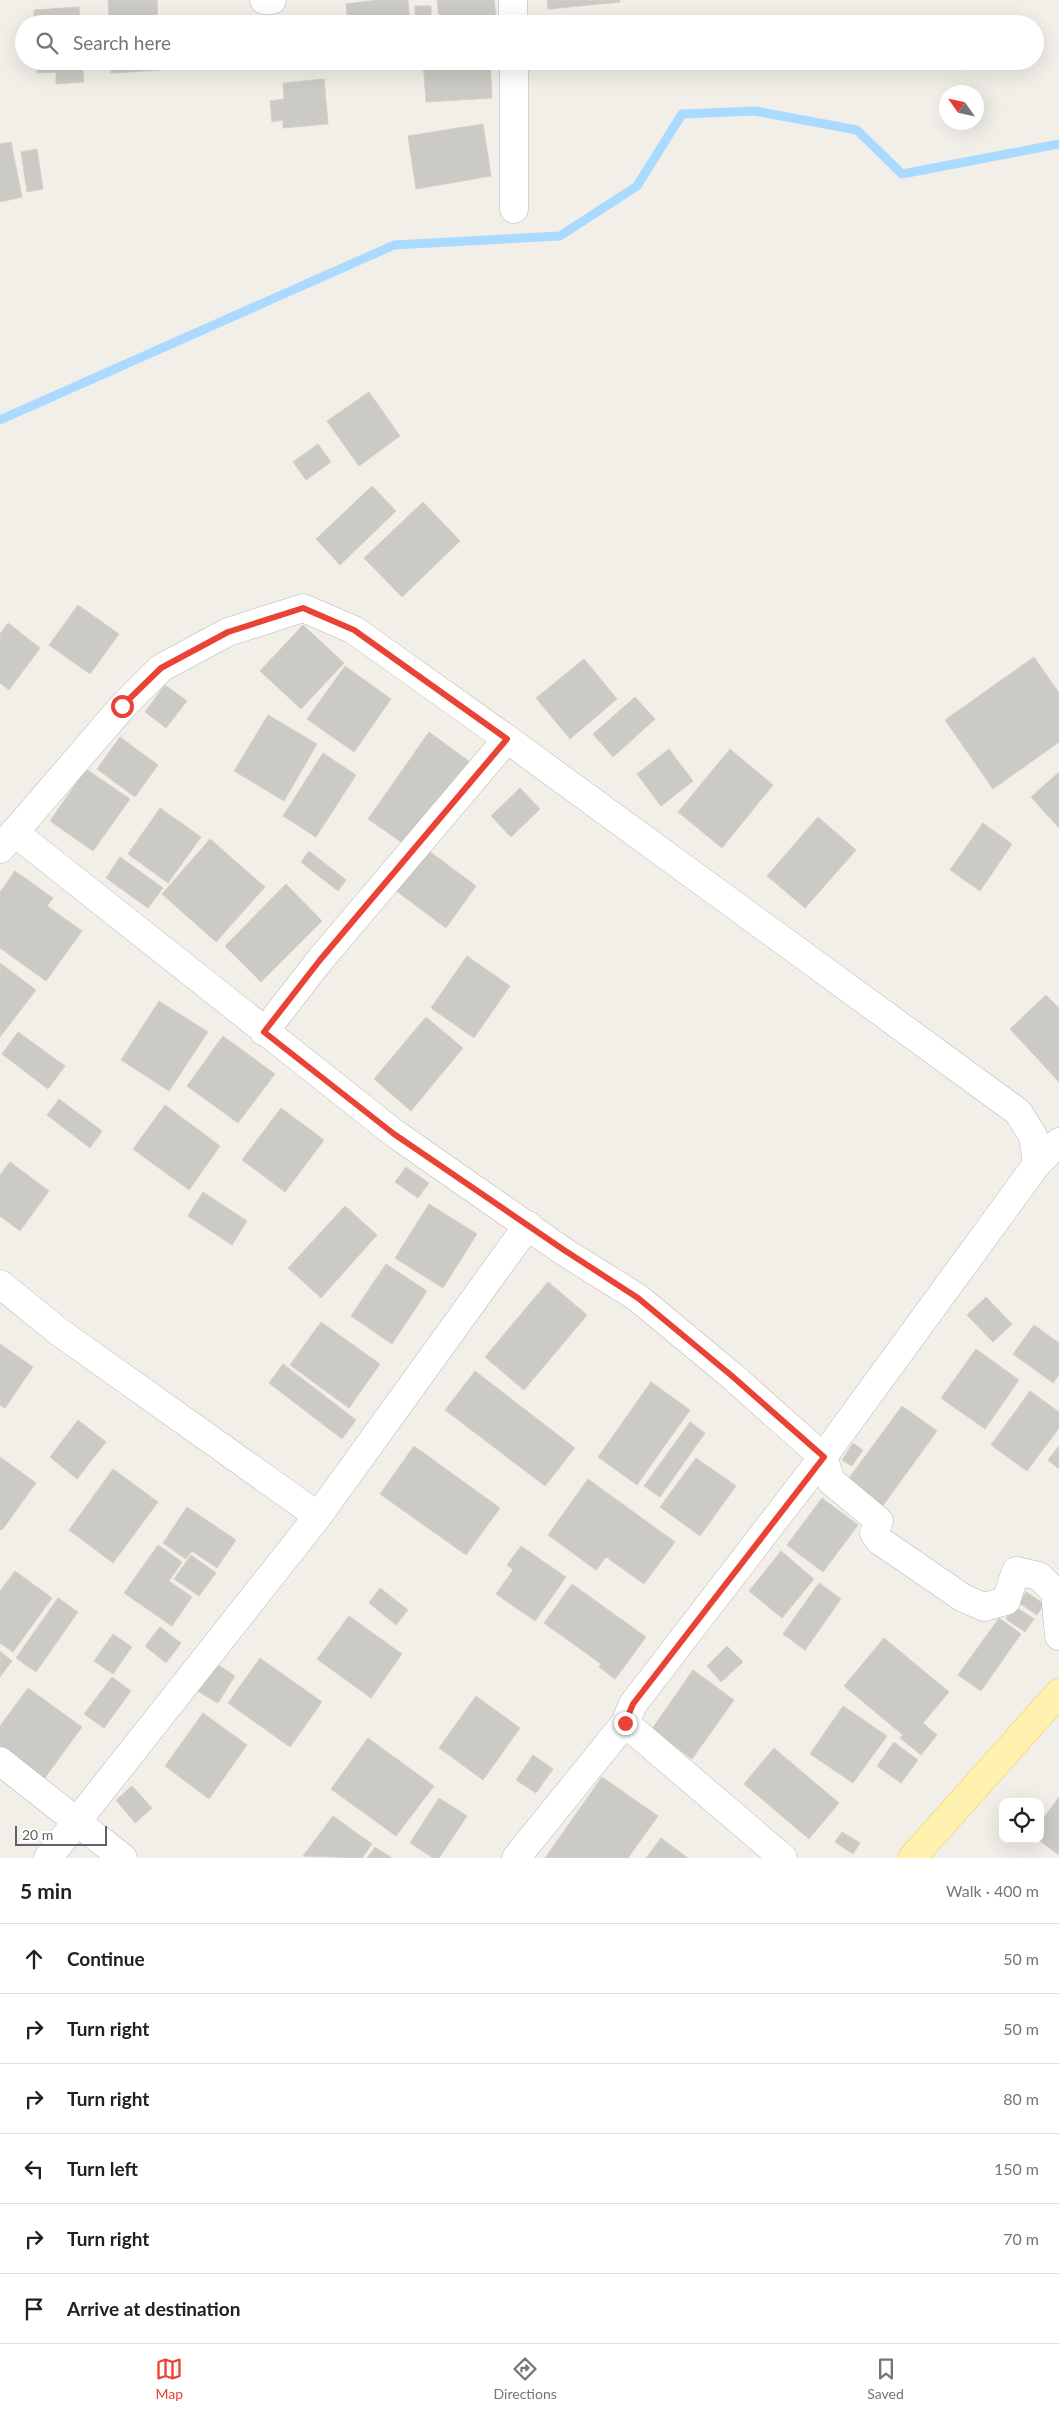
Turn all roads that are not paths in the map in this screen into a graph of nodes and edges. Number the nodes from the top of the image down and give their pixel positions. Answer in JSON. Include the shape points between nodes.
{"nodes":[{"id":1,"x":264,"y":0,"type":"edge"},
{"id":2,"x":272,"y":0,"type":"edge"},
{"id":3,"x":513,"y":0,"type":"edge"},
{"id":4,"x":513,"y":15,"type":"edge"},
{"id":5,"x":514,"y":70,"type":"edge"},
{"id":6,"x":514,"y":208,"type":"dead end"},
{"id":7,"x":507,"y":739,"type":"junction"},
{"id":8,"x":7,"y":841,"type":"edge"},
{"id":9,"x":264,"y":1032,"type":"junction"},
{"id":10,"x":1059,"y":1142,"type":"edge"},
{"id":11,"x":1037,"y":1164,"type":"junction"},
{"id":12,"x":528,"y":1225,"type":"junction"},
{"id":13,"x":0,"y":1284,"type":"edge"},
{"id":14,"x":824,"y":1457,"type":"junction"},
{"id":15,"x":318,"y":1516,"type":"junction"},
{"id":16,"x":1059,"y":1636,"type":"edge"},
{"id":17,"x":1059,"y":1693,"type":"edge"},
{"id":18,"x":625,"y":1723,"type":"junction"},
{"id":19,"x":0,"y":1761,"type":"edge"},
{"id":20,"x":78,"y":1821,"type":"junction"},
{"id":21,"x":48,"y":1858,"type":"edge"},
{"id":22,"x":123,"y":1858,"type":"edge"},
{"id":23,"x":516,"y":1858,"type":"edge"},
{"id":24,"x":783,"y":1858,"type":"edge"},
{"id":25,"x":912,"y":1858,"type":"edge"}],
"edges":[{"from":1,"to":2,"type":"street"},
{"from":3,"to":4,"type":"street"},
{"from":5,"to":6,"type":"street"},
{"from":7,"to":8,"type":"street","via":[[354,630],[303,608],[228,632],[161,668],[122,706]]},
{"from":7,"to":9,"type":"street","via":[[320,960]]},
{"from":7,"to":11,"type":"street","via":[[1018,1112],[1033,1136]]},
{"from":8,"to":9,"type":"street"},
{"from":9,"to":12,"type":"street","via":[[394,1134]]},
{"from":10,"to":11,"type":"street"},
{"from":11,"to":14,"type":"street"},
{"from":12,"to":14,"type":"street","via":[[638,1298]]},
{"from":12,"to":15,"type":"street"},
{"from":13,"to":15,"type":"street","via":[[58,1331]]},
{"from":14,"to":16,"type":"street","via":[[831,1481],[878,1521],[874,1533],[880,1541],[963,1598],[984,1607],[1006,1602],[1016,1570],[1039,1576],[1055,1592]]},
{"from":14,"to":18,"type":"street","via":[[633,1704]]},
{"from":15,"to":20,"type":"street"},
{"from":17,"to":25,"type":"main road"},
{"from":18,"to":23,"type":"street"},
{"from":18,"to":24,"type":"street"},
{"from":19,"to":20,"type":"street"},
{"from":20,"to":21,"type":"street"},
{"from":20,"to":22,"type":"street"}]}
